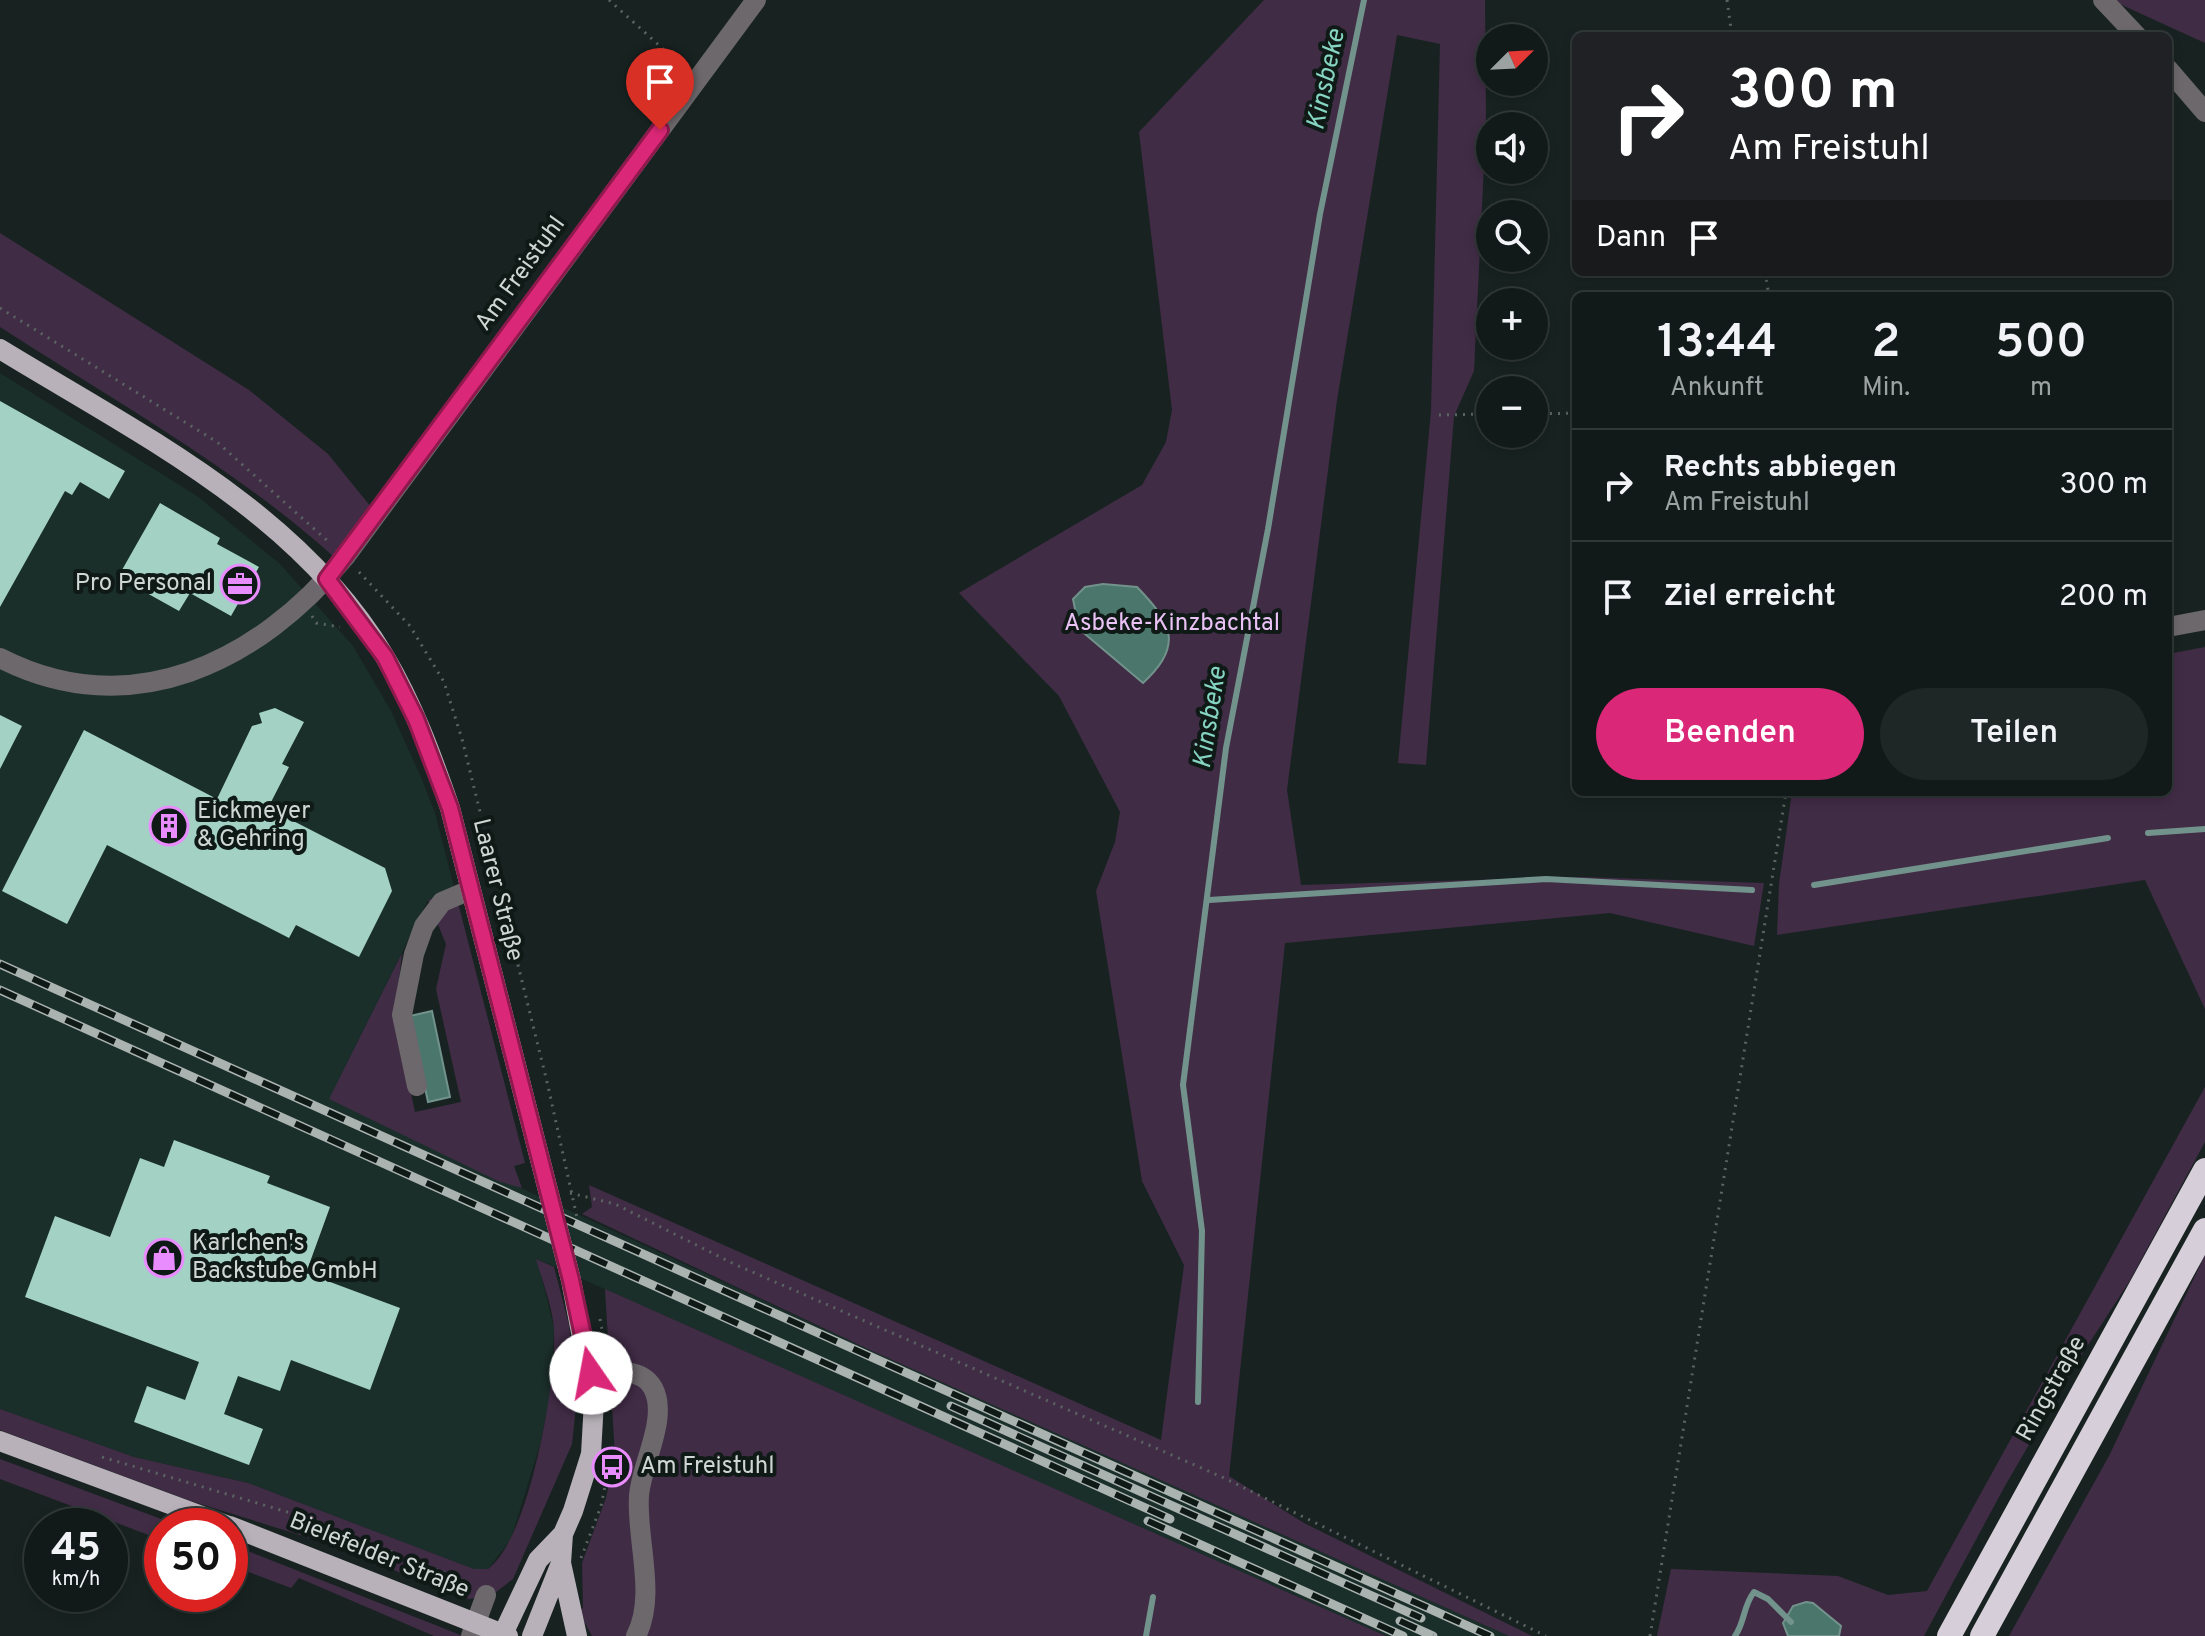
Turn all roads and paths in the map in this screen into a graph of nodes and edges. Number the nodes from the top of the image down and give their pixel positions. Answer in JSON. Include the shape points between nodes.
{"nodes":[{"id":1,"x":609,"y":0,"type":"edge"},
{"id":2,"x":756,"y":0,"type":"edge"},
{"id":3,"x":1727,"y":0,"type":"edge"},
{"id":4,"x":2103,"y":0,"type":"edge"},
{"id":5,"x":1731,"y":32,"type":"edge"},
{"id":6,"x":2133,"y":32,"type":"edge"},
{"id":7,"x":2172,"y":74,"type":"edge"},
{"id":8,"x":697,"y":80,"type":"junction"},
{"id":9,"x":2205,"y":112,"type":"edge"},
{"id":10,"x":0,"y":308,"type":"edge"},
{"id":11,"x":0,"y":349,"type":"edge"},
{"id":12,"x":1572,"y":413,"type":"edge"},
{"id":13,"x":1476,"y":414,"type":"edge"},
{"id":14,"x":1548,"y":414,"type":"edge"},
{"id":15,"x":1439,"y":415,"type":"dead end"},
{"id":16,"x":345,"y":557,"type":"junction"},
{"id":17,"x":327,"y":579,"type":"junction"},
{"id":18,"x":2205,"y":620,"type":"edge"},
{"id":19,"x":2172,"y":626,"type":"edge"},
{"id":20,"x":0,"y":658,"type":"edge"},
{"id":21,"x":1785,"y":796,"type":"edge"},
{"id":22,"x":470,"y":890,"type":"junction"},
{"id":23,"x":417,"y":1086,"type":"dead end"},
{"id":24,"x":2205,"y":1170,"type":"edge"},
{"id":25,"x":546,"y":1189,"type":"junction"},
{"id":26,"x":571,"y":1194,"type":"junction"},
{"id":27,"x":575,"y":1210,"type":"dead end"},
{"id":28,"x":2205,"y":1230,"type":"edge"},
{"id":29,"x":591,"y":1373,"type":"junction"},
{"id":30,"x":0,"y":1441,"type":"edge"},
{"id":31,"x":93,"y":1454,"type":"dead end"},
{"id":32,"x":181,"y":1508,"type":"edge"},
{"id":33,"x":248,"y":1534,"type":"edge"},
{"id":34,"x":563,"y":1534,"type":"junction"},
{"id":35,"x":561,"y":1563,"type":"junction"},
{"id":36,"x":486,"y":1595,"type":"joint"},
{"id":37,"x":473,"y":1629,"type":"edge"},
{"id":38,"x":506,"y":1635,"type":"edge"},
{"id":39,"x":532,"y":1636,"type":"edge"},
{"id":40,"x":577,"y":1636,"type":"edge"},
{"id":41,"x":636,"y":1636,"type":"edge"},
{"id":42,"x":1546,"y":1636,"type":"edge"},
{"id":43,"x":1650,"y":1636,"type":"edge"},
{"id":44,"x":1949,"y":1636,"type":"edge"},
{"id":45,"x":1982,"y":1636,"type":"edge"}],
"edges":[{"from":1,"to":8,"type":"path"},
{"from":2,"to":8,"type":"street","name":"Am Freistuhl"},
{"from":3,"to":5,"type":"path"},
{"from":4,"to":6,"type":"street"},
{"from":7,"to":9,"type":"street"},
{"from":8,"to":16,"type":"street","name":"Am Freistuhl"},
{"from":10,"to":16,"type":"path","via":[[217,442]]},
{"from":11,"to":17,"type":"main road","name":"Laarer Straße","via":[[200,472],[274,528]]},
{"from":12,"to":14,"type":"path"},
{"from":13,"to":15,"type":"path"},
{"from":16,"to":17,"type":"street","name":"Am Freistuhl"},
{"from":17,"to":20,"type":"street","name":"Am Freistuhl","via":[[265,634],[232,655],[158,682],[71,682]]},
{"from":17,"to":22,"type":"main road","name":"Laarer Straße","via":[[385,657],[416,719],[450,808]]},
{"from":18,"to":19,"type":"street"},
{"from":21,"to":43,"type":"path"},
{"from":22,"to":23,"type":"street","via":[[442,902],[424,926],[414,954],[402,1015]]},
{"from":22,"to":25,"type":"main road","name":"Laarer Straße"},
{"from":24,"to":44,"type":"highway","name":"Ringstraße"},
{"from":25,"to":26,"type":"path"},
{"from":25,"to":29,"type":"main road","name":"Laarer Straße"},
{"from":26,"to":27,"type":"path"},
{"from":26,"to":42,"type":"path","via":[[615,1204],[734,1264],[1222,1477]]},
{"from":28,"to":45,"type":"highway"},
{"from":29,"to":34,"type":"main road","name":"Laarer Straße","via":[[591,1454]]},
{"from":29,"to":41,"type":"street","via":[[632,1373],[655,1391],[656,1419],[638,1500],[643,1617]]},
{"from":30,"to":32,"type":"main road","name":"Bielefelder Straße"},
{"from":31,"to":36,"type":"path","via":[[304,1517],[483,1588]]},
{"from":33,"to":37,"type":"main road","name":"Bielefelder Straße"},
{"from":34,"to":35,"type":"main road","name":"Laarer Straße"},
{"from":34,"to":38,"type":"main road","name":"Laarer Straße","via":[[538,1560]]},
{"from":35,"to":39,"type":"main road","name":"Laarer Straße"},
{"from":35,"to":40,"type":"main road"},
{"from":36,"to":37,"type":"street"},
{"from":37,"to":38,"type":"main road","name":"Bielefelder Straße"}]}
